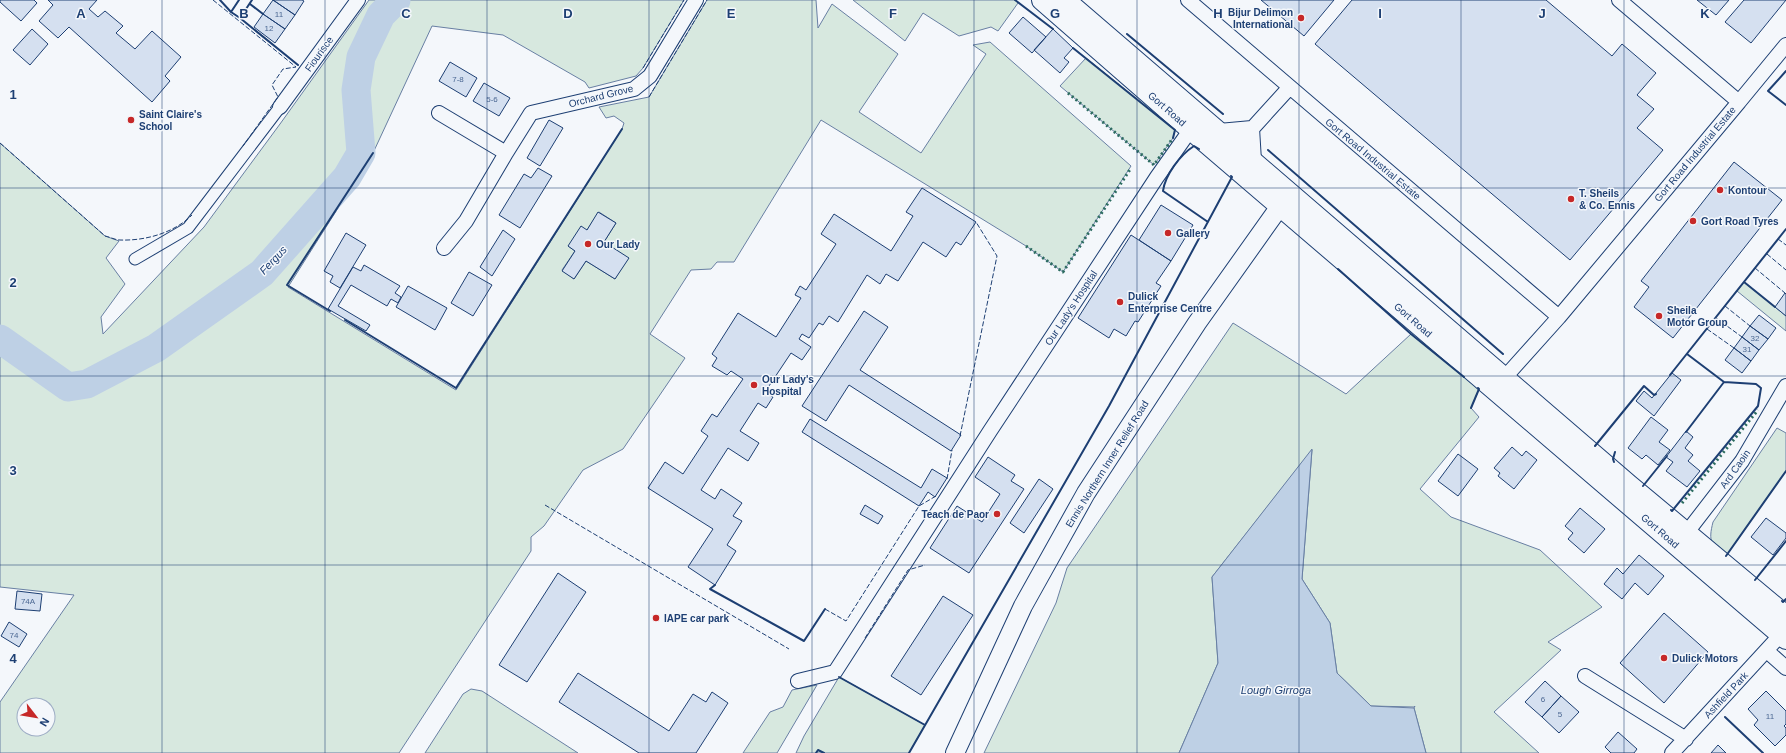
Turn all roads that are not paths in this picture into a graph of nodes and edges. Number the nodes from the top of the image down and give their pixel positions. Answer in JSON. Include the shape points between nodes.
{"nodes":[{"id":1,"x":358,"y":0,"type":"edge"},
{"id":2,"x":696,"y":0,"type":"edge"},
{"id":3,"x":1042,"y":0,"type":"edge"},
{"id":4,"x":1065,"y":0,"type":"edge"},
{"id":5,"x":1188,"y":0,"type":"edge"},
{"id":6,"x":1619,"y":0,"type":"edge"},
{"id":7,"x":1786,"y":45,"type":"edge"},
{"id":8,"x":1289,"y":88,"type":"junction"},
{"id":9,"x":1739,"y":102,"type":"junction"},
{"id":10,"x":280,"y":107,"type":"joint"},
{"id":11,"x":439,"y":113,"type":"dead end"},
{"id":12,"x":1196,"y":123,"type":"junction"},
{"id":13,"x":1252,"y":128,"type":"junction"},
{"id":14,"x":1219,"y":131,"type":"junction"},
{"id":15,"x":506,"y":153,"type":"junction"},
{"id":16,"x":1231,"y":153,"type":"junction"},
{"id":17,"x":1254,"y":161,"type":"junction"},
{"id":18,"x":1285,"y":199,"type":"junction"},
{"id":19,"x":444,"y":248,"type":"dead end"},
{"id":20,"x":135,"y":259,"type":"dead end"},
{"id":21,"x":1559,"y":317,"type":"junction"},
{"id":22,"x":1500,"y":384,"type":"junction"},
{"id":23,"x":1786,"y":386,"type":"edge"},
{"id":24,"x":1682,"y":539,"type":"junction"},
{"id":25,"x":1785,"y":630,"type":"edge"},
{"id":26,"x":1767,"y":651,"type":"junction"},
{"id":27,"x":1786,"y":668,"type":"edge"},
{"id":28,"x":1585,"y":676,"type":"dead end"},
{"id":29,"x":798,"y":681,"type":"dead end"},
{"id":30,"x":1686,"y":739,"type":"junction"},
{"id":31,"x":956,"y":753,"type":"edge"},
{"id":32,"x":1672,"y":753,"type":"edge"}],
"edges":[{"from":1,"to":10,"type":"street","name":"Fiourisce"},
{"from":2,"to":15,"type":"street","name":"Orchard Grove","via":[[650,76],[634,89],[532,113]]},
{"from":3,"to":12,"type":"main road","name":"Gort Road"},
{"from":4,"to":12,"type":"main road","name":"Gort Road"},
{"from":5,"to":8,"type":"street","name":"Gort Road Industrial Estate"},
{"from":6,"to":9,"type":"street","name":"Gort Road Industrial Estate"},
{"from":7,"to":9,"type":"street","name":"Gort Road Industrial Estate"},
{"from":8,"to":13,"type":"street"},
{"from":8,"to":21,"type":"street","name":"Gort Road Industrial Estate"},
{"from":9,"to":21,"type":"street","name":"Gort Road Industrial Estate"},
{"from":10,"to":20,"type":"street","via":[[188,228]]},
{"from":11,"to":15,"type":"street"},
{"from":12,"to":14,"type":"main road","name":"Gort Road"},
{"from":12,"to":16,"type":"main road","name":"Gort Road"},
{"from":12,"to":29,"type":"street","name":"Our Lady's Hospital","via":[[1157,177],[1003,411],[835,672]]},
{"from":13,"to":14,"type":"street"},
{"from":13,"to":16,"type":"street"},
{"from":13,"to":17,"type":"street"},
{"from":14,"to":16,"type":"main road","name":"Gort Road"},
{"from":15,"to":19,"type":"street","name":"Orchard Grove","via":[[466,221]]},
{"from":16,"to":17,"type":"main road","name":"Gort Road"},
{"from":16,"to":18,"type":"main road","name":"Gort Road"},
{"from":17,"to":18,"type":"main road","name":"Gort Road"},
{"from":18,"to":22,"type":"main road","name":"Gort Road"},
{"from":18,"to":31,"type":"street","name":"Ennis Northern Inner Relief Road","via":[[1197,323],[1086,493],[1023,606]]},
{"from":21,"to":22,"type":"street","name":"Gort Road Industrial Estate"},
{"from":22,"to":24,"type":"main road","name":"Gort Road"},
{"from":23,"to":24,"type":"street","name":"Ard Caoin","via":[[1742,461]]},
{"from":24,"to":25,"type":"main road","name":"Gort Road"},
{"from":25,"to":26,"type":"street","name":"Ashfield Park"},
{"from":26,"to":27,"type":"street"},
{"from":26,"to":30,"type":"street","name":"Ashfield Park"},
{"from":28,"to":30,"type":"street"},
{"from":30,"to":32,"type":"street","name":"Ashfield Park"}]}
